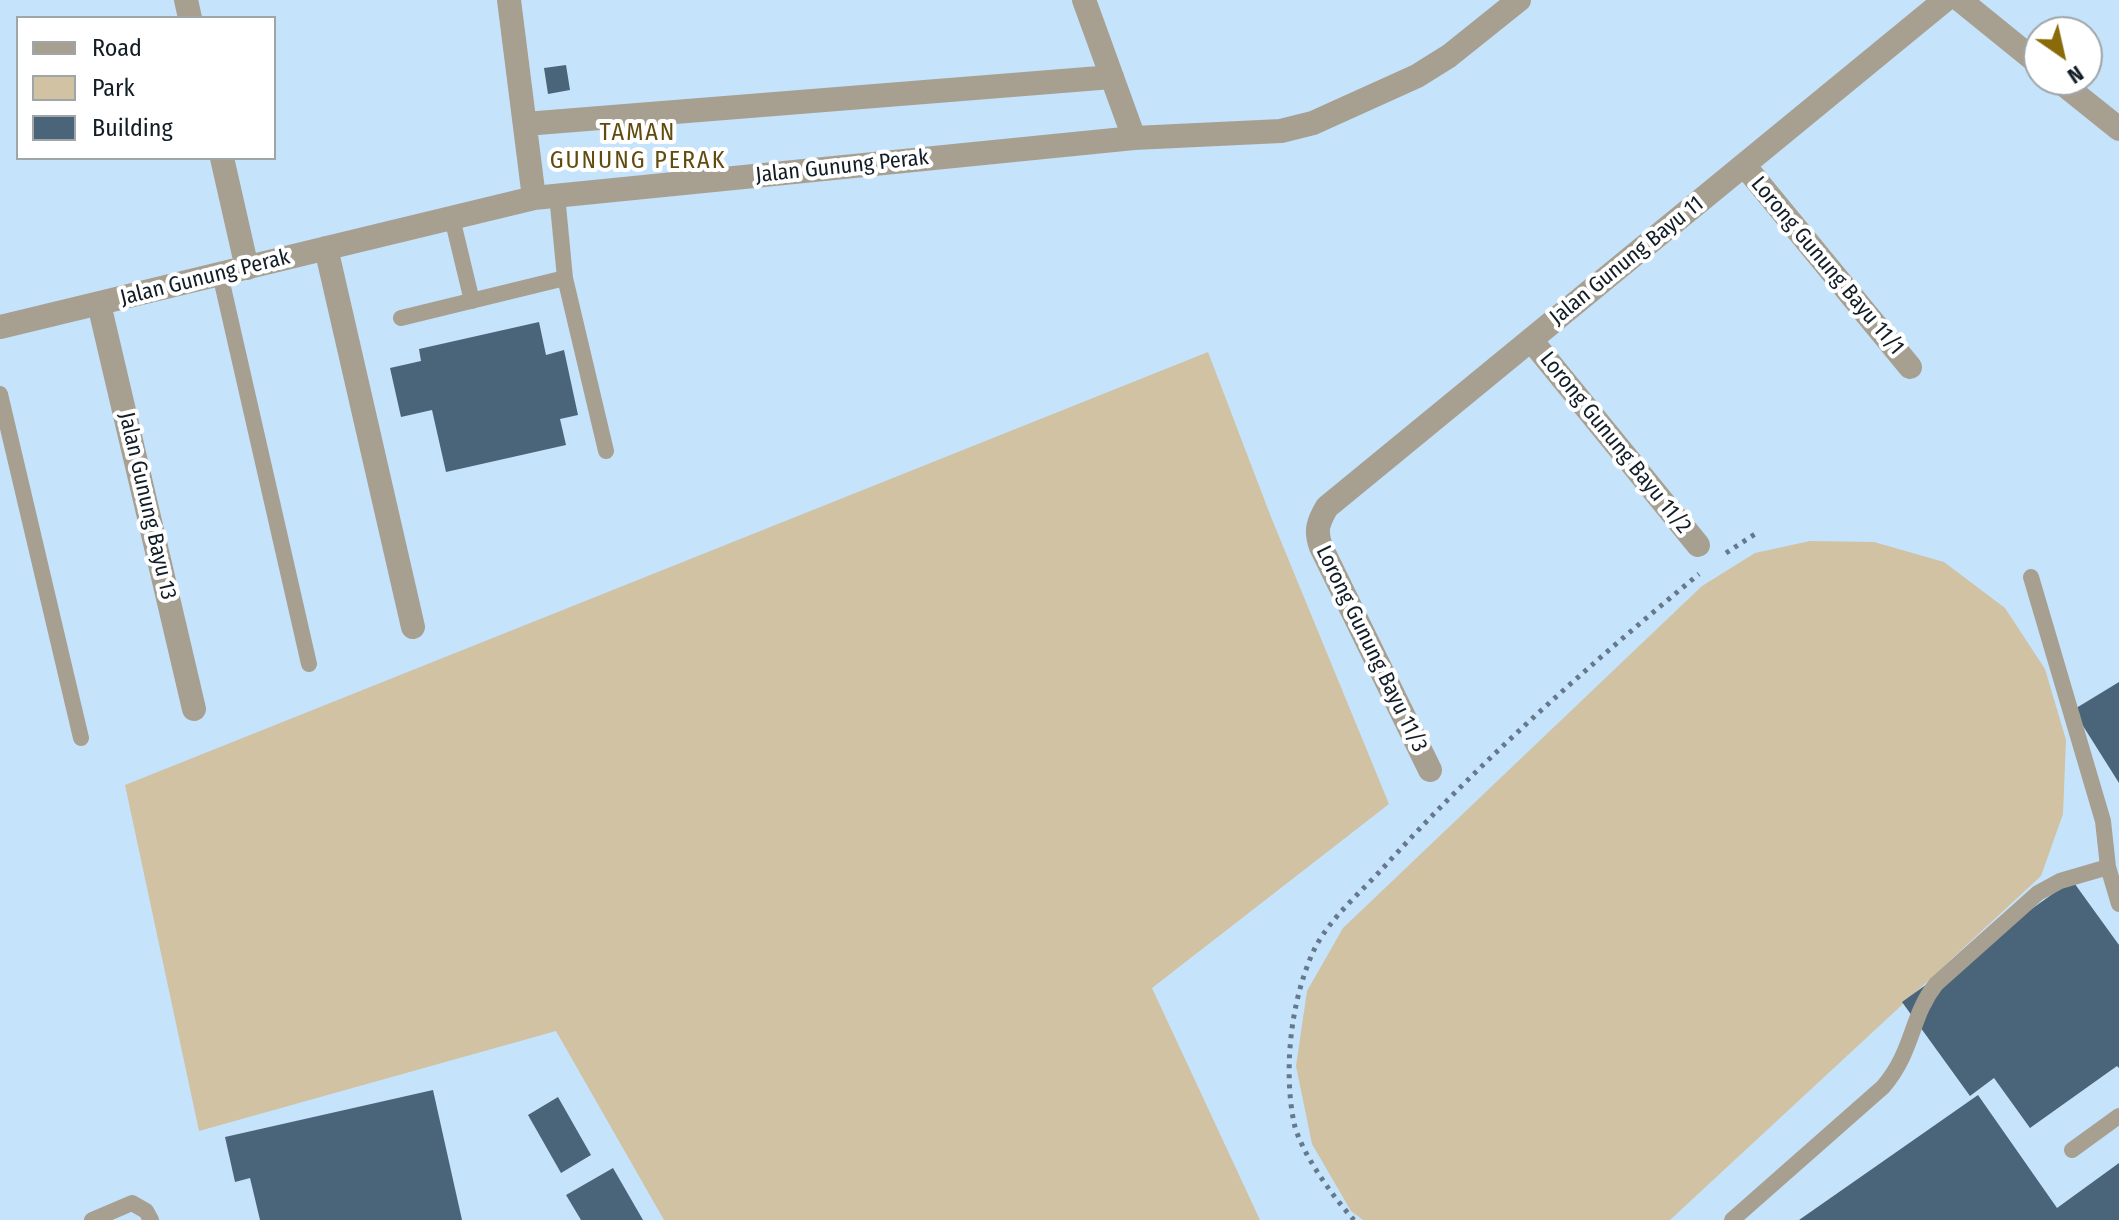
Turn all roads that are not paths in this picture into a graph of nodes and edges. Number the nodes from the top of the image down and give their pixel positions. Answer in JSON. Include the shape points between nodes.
{"nodes":[{"id":1,"x":509,"y":0,"type":"edge"},
{"id":2,"x":1084,"y":0,"type":"edge"},
{"id":3,"x":1519,"y":0,"type":"edge"},
{"id":4,"x":1945,"y":0,"type":"edge"},
{"id":5,"x":1960,"y":0,"type":"edge"},
{"id":6,"x":2023,"y":51,"type":"edge"},
{"id":7,"x":1112,"y":77,"type":"junction"},
{"id":8,"x":2078,"y":96,"type":"edge"},
{"id":9,"x":525,"y":124,"type":"junction"},
{"id":10,"x":2119,"y":129,"type":"edge"},
{"id":11,"x":1134,"y":138,"type":"junction"},
{"id":12,"x":222,"y":160,"type":"edge"},
{"id":13,"x":1744,"y":165,"type":"junction"},
{"id":14,"x":546,"y":197,"type":"junction"},
{"id":15,"x":452,"y":218,"type":"junction"},
{"id":16,"x":326,"y":248,"type":"junction"},
{"id":17,"x":247,"y":268,"type":"junction"},
{"id":18,"x":220,"y":274,"type":"junction"},
{"id":19,"x":565,"y":278,"type":"junction"},
{"id":20,"x":472,"y":301,"type":"junction"},
{"id":21,"x":99,"y":304,"type":"junction"},
{"id":22,"x":401,"y":318,"type":"dead end"},
{"id":23,"x":0,"y":327,"type":"edge"},
{"id":24,"x":1531,"y":340,"type":"junction"},
{"id":25,"x":1910,"y":367,"type":"dead end"},
{"id":26,"x":0,"y":394,"type":"edge"},
{"id":27,"x":606,"y":451,"type":"dead end"},
{"id":28,"x":1317,"y":527,"type":"joint"},
{"id":29,"x":1709,"y":556,"type":"road end"},
{"id":30,"x":2031,"y":577,"type":"dead end"},
{"id":31,"x":413,"y":627,"type":"dead end"},
{"id":32,"x":309,"y":664,"type":"dead end"},
{"id":33,"x":194,"y":709,"type":"dead end"},
{"id":34,"x":81,"y":738,"type":"dead end"},
{"id":35,"x":1430,"y":770,"type":"dead end"},
{"id":36,"x":2108,"y":867,"type":"junction"},
{"id":37,"x":2119,"y":904,"type":"edge"},
{"id":38,"x":2119,"y":1116,"type":"edge"},
{"id":39,"x":2072,"y":1150,"type":"dead end"},
{"id":40,"x":92,"y":1220,"type":"edge"},
{"id":41,"x":151,"y":1220,"type":"edge"},
{"id":42,"x":1732,"y":1220,"type":"edge"}],
"edges":[{"from":1,"to":9,"type":"street"},
{"from":2,"to":7,"type":"street"},
{"from":3,"to":11,"type":"street","name":"Jalan Gunung Perak","via":[[1435,66],[1313,123],[1281,131]]},
{"from":4,"to":13,"type":"street","name":"Jalan Gunung Bayu 11"},
{"from":5,"to":6,"type":"street"},
{"from":7,"to":9,"type":"street"},
{"from":7,"to":11,"type":"street"},
{"from":8,"to":10,"type":"street"},
{"from":9,"to":14,"type":"street"},
{"from":11,"to":14,"type":"street","name":"Jalan Gunung Perak"},
{"from":12,"to":17,"type":"street"},
{"from":13,"to":24,"type":"street","name":"Jalan Gunung Bayu 11"},
{"from":13,"to":25,"type":"street","name":"Lorong Gunung Bayu 11/1"},
{"from":14,"to":15,"type":"street","name":"Jalan Gunung Perak"},
{"from":14,"to":19,"type":"lane"},
{"from":15,"to":16,"type":"street","name":"Jalan Gunung Perak"},
{"from":15,"to":20,"type":"lane"},
{"from":16,"to":17,"type":"street","name":"Jalan Gunung Perak"},
{"from":16,"to":31,"type":"street"},
{"from":17,"to":18,"type":"street","name":"Jalan Gunung Perak"},
{"from":18,"to":21,"type":"street","name":"Jalan Gunung Perak"},
{"from":18,"to":32,"type":"lane"},
{"from":19,"to":20,"type":"lane"},
{"from":19,"to":27,"type":"lane"},
{"from":20,"to":22,"type":"lane"},
{"from":21,"to":23,"type":"street","name":"Jalan Gunung Perak"},
{"from":21,"to":33,"type":"street","name":"Jalan Gunung Bayu 13"},
{"from":24,"to":28,"type":"street","name":"Jalan Gunung Bayu 11","via":[[1327,507]]},
{"from":24,"to":29,"type":"street","name":"Lorong Gunung Bayu 11/2"},
{"from":26,"to":34,"type":"lane"},
{"from":28,"to":35,"type":"street","name":"Lorong Gunung Bayu 11/3","via":[[1321,547]]},
{"from":30,"to":36,"type":"lane","via":[[2103,821]]},
{"from":36,"to":37,"type":"lane"},
{"from":36,"to":42,"type":"lane","via":[[2038,893],[1936,984],[1922,1002],[1900,1067],[1883,1087]]},
{"from":38,"to":39,"type":"lane"},
{"from":40,"to":41,"type":"lane","via":[[132,1203]]}]}
